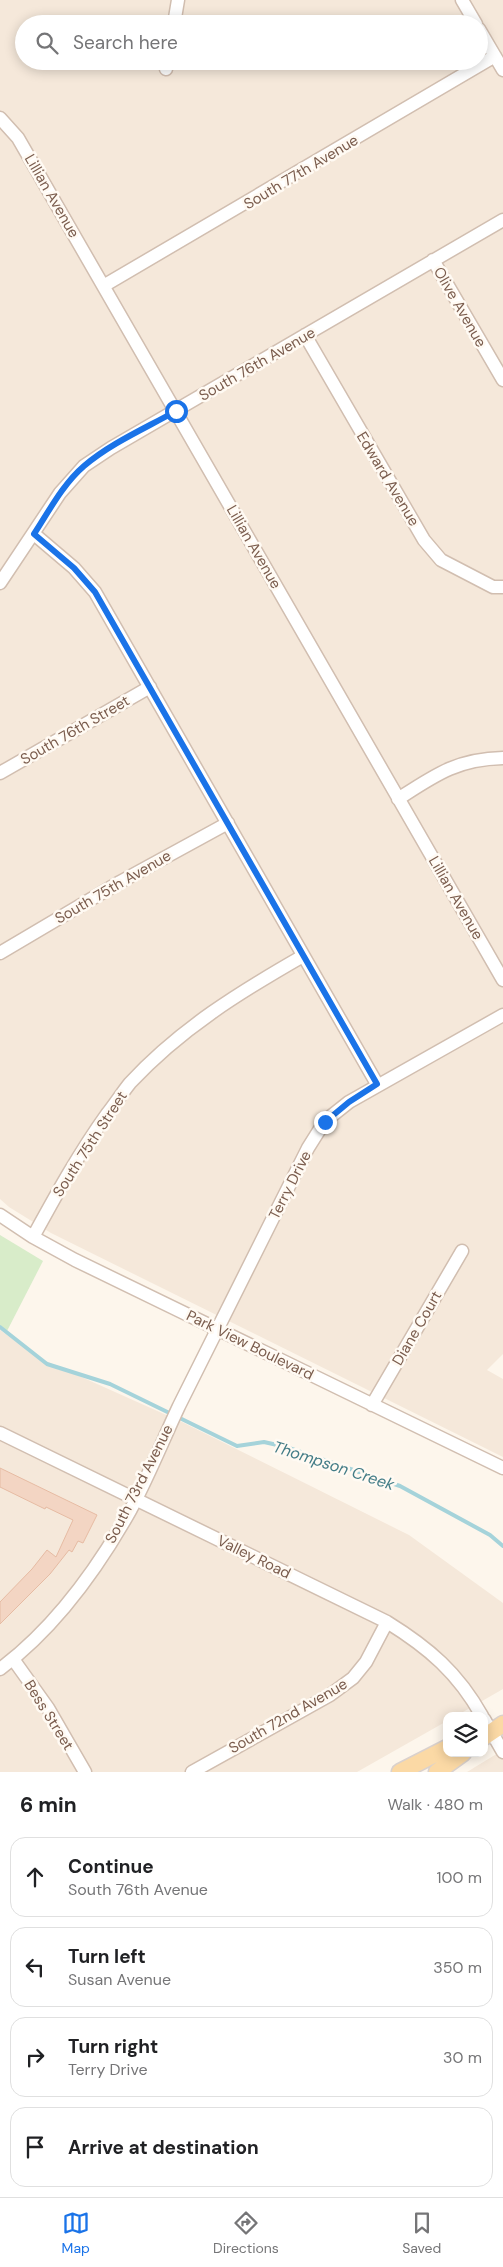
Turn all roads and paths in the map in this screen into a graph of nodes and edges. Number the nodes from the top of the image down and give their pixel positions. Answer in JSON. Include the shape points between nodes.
{"nodes":[{"id":1,"x":178,"y":0,"type":"edge"},
{"id":2,"x":462,"y":0,"type":"edge"},
{"id":3,"x":176,"y":15,"type":"edge"},
{"id":4,"x":471,"y":15,"type":"edge"},
{"id":5,"x":488,"y":44,"type":"edge"},
{"id":6,"x":495,"y":56,"type":"junction"},
{"id":7,"x":488,"y":60,"type":"edge"},
{"id":8,"x":471,"y":70,"type":"edge"},
{"id":9,"x":503,"y":70,"type":"edge"},
{"id":10,"x":0,"y":118,"type":"edge"},
{"id":11,"x":503,"y":220,"type":"edge"},
{"id":12,"x":433,"y":260,"type":"junction"},
{"id":13,"x":105,"y":285,"type":"junction"},
{"id":14,"x":305,"y":335,"type":"junction"},
{"id":15,"x":503,"y":380,"type":"edge"},
{"id":16,"x":176,"y":411,"type":"junction"},
{"id":17,"x":34,"y":534,"type":"junction"},
{"id":18,"x":0,"y":583,"type":"edge"},
{"id":19,"x":503,"y":587,"type":"edge"},
{"id":20,"x":150,"y":687,"type":"junction"},
{"id":21,"x":503,"y":758,"type":"edge"},
{"id":22,"x":0,"y":774,"type":"edge"},
{"id":23,"x":398,"y":799,"type":"junction"},
{"id":24,"x":228,"y":823,"type":"junction"},
{"id":25,"x":0,"y":953,"type":"edge"},
{"id":26,"x":303,"y":956,"type":"junction"},
{"id":27,"x":503,"y":980,"type":"edge"},
{"id":28,"x":503,"y":1015,"type":"edge"},
{"id":29,"x":377,"y":1084,"type":"junction"},
{"id":30,"x":0,"y":1215,"type":"edge"},
{"id":31,"x":33,"y":1237,"type":"junction"},
{"id":32,"x":462,"y":1251,"type":"dead end"},
{"id":33,"x":218,"y":1329,"type":"junction"},
{"id":34,"x":372,"y":1405,"type":"junction"},
{"id":35,"x":0,"y":1432,"type":"edge"},
{"id":36,"x":503,"y":1468,"type":"edge"},
{"id":37,"x":136,"y":1499,"type":"junction"},
{"id":38,"x":387,"y":1622,"type":"junction"},
{"id":39,"x":13,"y":1659,"type":"junction"},
{"id":40,"x":0,"y":1669,"type":"edge"},
{"id":41,"x":479,"y":1712,"type":"edge"},
{"id":42,"x":489,"y":1729,"type":"edge"},
{"id":43,"x":443,"y":1750,"type":"edge"},
{"id":44,"x":503,"y":1752,"type":"edge"},
{"id":45,"x":458,"y":1757,"type":"edge"},
{"id":46,"x":85,"y":1772,"type":"edge"},
{"id":47,"x":192,"y":1772,"type":"edge"},
{"id":48,"x":400,"y":1772,"type":"edge"},
{"id":49,"x":437,"y":1772,"type":"edge"}],
"edges":[{"from":1,"to":3,"type":"street"},
{"from":2,"to":4,"type":"street"},
{"from":5,"to":6,"type":"street"},
{"from":6,"to":7,"type":"street","name":"South 77th Avenue"},
{"from":6,"to":9,"type":"street"},
{"from":8,"to":13,"type":"street","name":"South 77th Avenue"},
{"from":10,"to":13,"type":"street","name":"Lillian Avenue","via":[[18,138]]},
{"from":11,"to":12,"type":"street","name":"South 76th Avenue"},
{"from":12,"to":14,"type":"street","name":"South 76th Avenue"},
{"from":12,"to":15,"type":"street","name":"Olive Avenue"},
{"from":13,"to":16,"type":"street","name":"Lillian Avenue"},
{"from":14,"to":16,"type":"street","name":"South 76th Avenue"},
{"from":14,"to":19,"type":"street","name":"Edward Avenue","via":[[424,540],[441,560],[493,587]]},
{"from":16,"to":17,"type":"street","name":"South 76th Avenue","via":[[84,466],[60,494]]},
{"from":16,"to":23,"type":"street","name":"Lillian Avenue"},
{"from":17,"to":18,"type":"street","name":"South 76th Avenue"},
{"from":17,"to":20,"type":"street","via":[[74,568],[95,592]]},
{"from":20,"to":22,"type":"street","name":"South 76th Street"},
{"from":20,"to":24,"type":"street"},
{"from":21,"to":23,"type":"street","via":[[468,761],[436,774]]},
{"from":23,"to":27,"type":"street","name":"Lillian Avenue"},
{"from":24,"to":25,"type":"street","name":"South 75th Avenue"},
{"from":24,"to":26,"type":"street"},
{"from":26,"to":29,"type":"street"},
{"from":26,"to":31,"type":"street","name":"South 75th Street","via":[[204,1016],[129,1084],[70,1169]]},
{"from":28,"to":29,"type":"street","name":"Terry Drive"},
{"from":29,"to":33,"type":"street","name":"Terry Drive","via":[[325,1122],[308,1148]]},
{"from":30,"to":31,"type":"street","name":"Park View Boulevard"},
{"from":31,"to":33,"type":"street","name":"Park View Boulevard"},
{"from":32,"to":34,"type":"street","name":"Diane Court"},
{"from":33,"to":34,"type":"street","name":"Park View Boulevard"},
{"from":33,"to":37,"type":"street","name":"South 73rd Avenue"},
{"from":34,"to":36,"type":"street","name":"Park View Boulevard"},
{"from":35,"to":37,"type":"street","name":"Valley Road"},
{"from":37,"to":38,"type":"street","name":"Valley Road"},
{"from":37,"to":39,"type":"street","name":"South 73rd Avenue","via":[[96,1565],[66,1604]]},
{"from":38,"to":41,"type":"street","name":"Valley Road","via":[[412,1637],[454,1674]]},
{"from":38,"to":47,"type":"street","name":"South 72nd Avenue","via":[[354,1678],[330,1695]]},
{"from":39,"to":40,"type":"street","name":"South 73rd Avenue"},
{"from":39,"to":46,"type":"street","name":"Bess Street","via":[[48,1708]]},
{"from":42,"to":44,"type":"street"},
{"from":43,"to":48,"type":"main road"},
{"from":45,"to":49,"type":"main road"}]}
